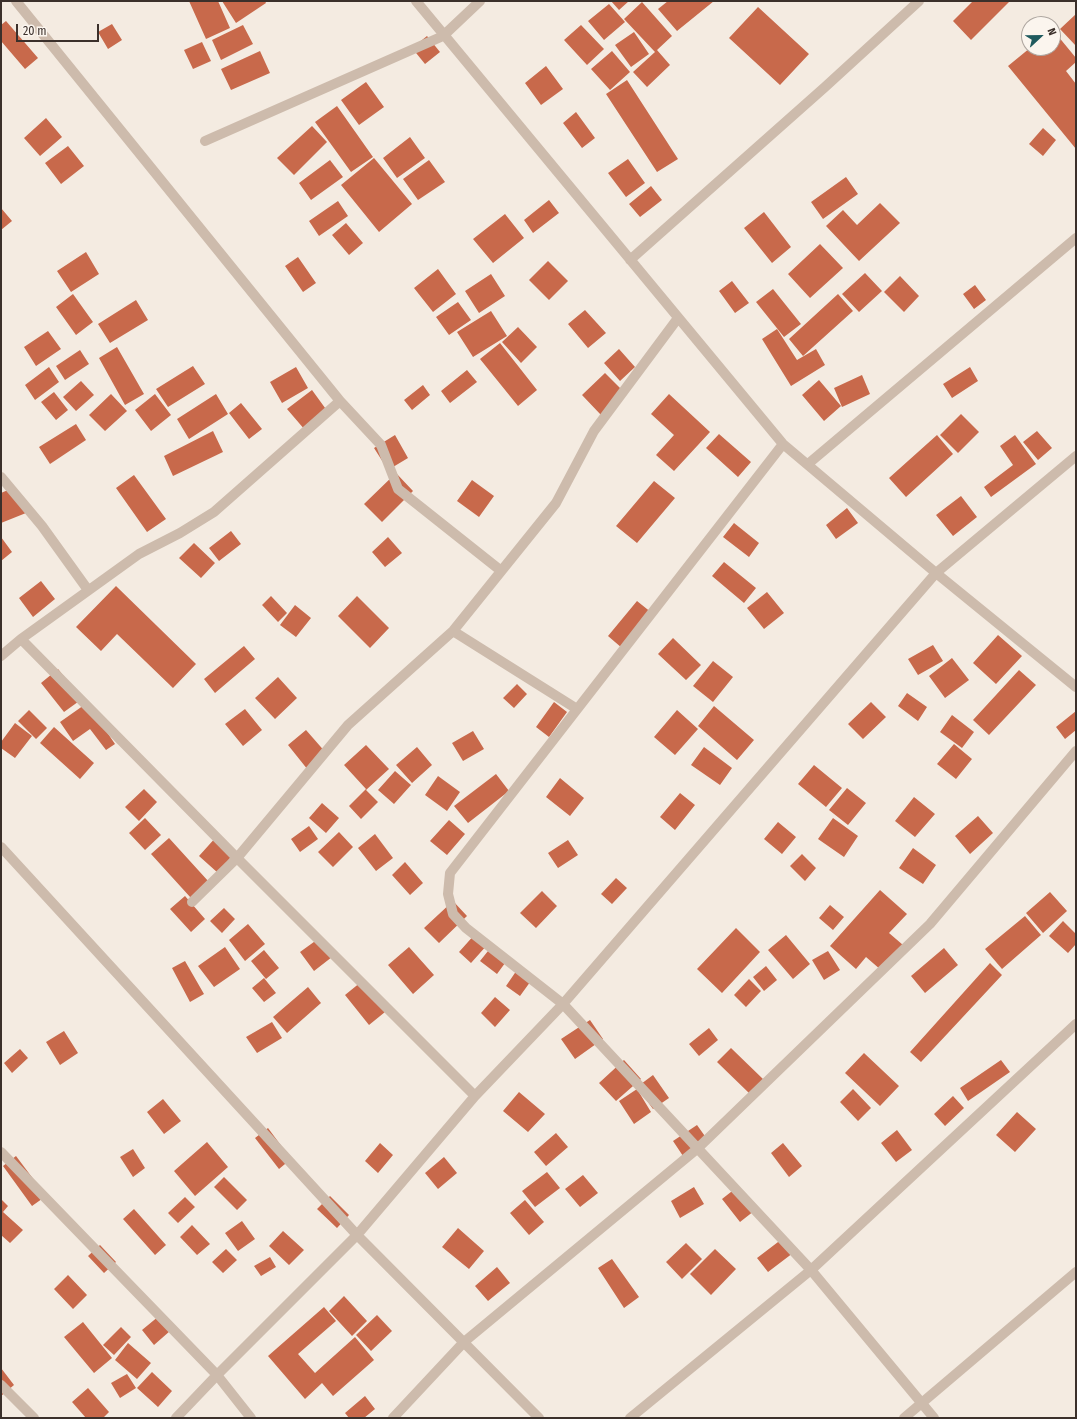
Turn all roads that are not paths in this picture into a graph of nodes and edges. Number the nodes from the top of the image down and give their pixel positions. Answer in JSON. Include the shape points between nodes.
{"nodes":[{"id":1,"x":16,"y":1,"type":"edge"},
{"id":2,"x":416,"y":1,"type":"edge"},
{"id":3,"x":480,"y":1,"type":"edge"},
{"id":4,"x":919,"y":1,"type":"edge"},
{"id":5,"x":444,"y":36,"type":"junction"},
{"id":6,"x":205,"y":141,"type":"dead end"},
{"id":7,"x":1076,"y":238,"type":"edge"},
{"id":8,"x":630,"y":260,"type":"junction"},
{"id":9,"x":678,"y":318,"type":"junction"},
{"id":10,"x":340,"y":401,"type":"junction"},
{"id":11,"x":783,"y":444,"type":"junction"},
{"id":12,"x":1076,"y":456,"type":"edge"},
{"id":13,"x":808,"y":464,"type":"junction"},
{"id":14,"x":1,"y":477,"type":"edge"},
{"id":15,"x":500,"y":570,"type":"junction"},
{"id":16,"x":936,"y":574,"type":"junction"},
{"id":17,"x":88,"y":590,"type":"junction"},
{"id":18,"x":452,"y":631,"type":"junction"},
{"id":19,"x":21,"y":639,"type":"junction"},
{"id":20,"x":1,"y":656,"type":"edge"},
{"id":21,"x":1076,"y":687,"type":"edge"},
{"id":22,"x":577,"y":709,"type":"junction"},
{"id":23,"x":1076,"y":751,"type":"edge"},
{"id":24,"x":1,"y":847,"type":"edge"},
{"id":25,"x":237,"y":858,"type":"junction"},
{"id":26,"x":192,"y":902,"type":"dead end"},
{"id":27,"x":563,"y":1004,"type":"junction"},
{"id":28,"x":1076,"y":1024,"type":"edge"},
{"id":29,"x":475,"y":1096,"type":"junction"},
{"id":30,"x":697,"y":1149,"type":"junction"},
{"id":31,"x":1,"y":1152,"type":"edge"},
{"id":32,"x":357,"y":1235,"type":"junction"},
{"id":33,"x":811,"y":1270,"type":"junction"},
{"id":34,"x":1076,"y":1272,"type":"edge"},
{"id":35,"x":464,"y":1342,"type":"junction"},
{"id":36,"x":217,"y":1375,"type":"junction"},
{"id":37,"x":1,"y":1385,"type":"edge"},
{"id":38,"x":920,"y":1404,"type":"junction"},
{"id":39,"x":34,"y":1418,"type":"edge"},
{"id":40,"x":176,"y":1418,"type":"edge"},
{"id":41,"x":251,"y":1418,"type":"edge"},
{"id":42,"x":393,"y":1418,"type":"edge"},
{"id":43,"x":539,"y":1418,"type":"edge"},
{"id":44,"x":630,"y":1418,"type":"edge"},
{"id":45,"x":904,"y":1418,"type":"edge"},
{"id":46,"x":934,"y":1418,"type":"edge"}],
"edges":[{"from":1,"to":10,"type":"street"},
{"from":2,"to":5,"type":"street"},
{"from":3,"to":5,"type":"street"},
{"from":4,"to":8,"type":"street"},
{"from":5,"to":6,"type":"street"},
{"from":5,"to":8,"type":"street"},
{"from":7,"to":13,"type":"street"},
{"from":8,"to":9,"type":"street"},
{"from":9,"to":11,"type":"street"},
{"from":9,"to":15,"type":"street","via":[[594,430],[556,503]]},
{"from":10,"to":15,"type":"street","via":[[381,445],[398,489]]},
{"from":10,"to":17,"type":"street","via":[[214,512],[139,554]]},
{"from":11,"to":13,"type":"street"},
{"from":11,"to":22,"type":"street"},
{"from":12,"to":16,"type":"street"},
{"from":13,"to":16,"type":"street"},
{"from":14,"to":17,"type":"street","via":[[42,526]]},
{"from":15,"to":18,"type":"street"},
{"from":16,"to":21,"type":"street"},
{"from":16,"to":27,"type":"street"},
{"from":17,"to":19,"type":"street"},
{"from":18,"to":22,"type":"street"},
{"from":18,"to":25,"type":"street","via":[[348,725]]},
{"from":19,"to":20,"type":"street"},
{"from":19,"to":25,"type":"street"},
{"from":22,"to":27,"type":"street","via":[[450,873],[448,894],[453,914],[466,928]]},
{"from":23,"to":30,"type":"street","via":[[930,924]]},
{"from":24,"to":32,"type":"street"},
{"from":25,"to":26,"type":"street"},
{"from":25,"to":29,"type":"street"},
{"from":27,"to":29,"type":"street"},
{"from":27,"to":30,"type":"street"},
{"from":28,"to":33,"type":"street"},
{"from":29,"to":32,"type":"street"},
{"from":30,"to":33,"type":"street"},
{"from":30,"to":35,"type":"street"},
{"from":31,"to":36,"type":"street"},
{"from":32,"to":35,"type":"street"},
{"from":32,"to":36,"type":"street"},
{"from":33,"to":38,"type":"street"},
{"from":33,"to":44,"type":"street"},
{"from":34,"to":38,"type":"street"},
{"from":35,"to":42,"type":"street"},
{"from":35,"to":43,"type":"street"},
{"from":36,"to":40,"type":"street"},
{"from":36,"to":41,"type":"street"},
{"from":37,"to":39,"type":"street"},
{"from":38,"to":45,"type":"street"},
{"from":38,"to":46,"type":"street"}]}
